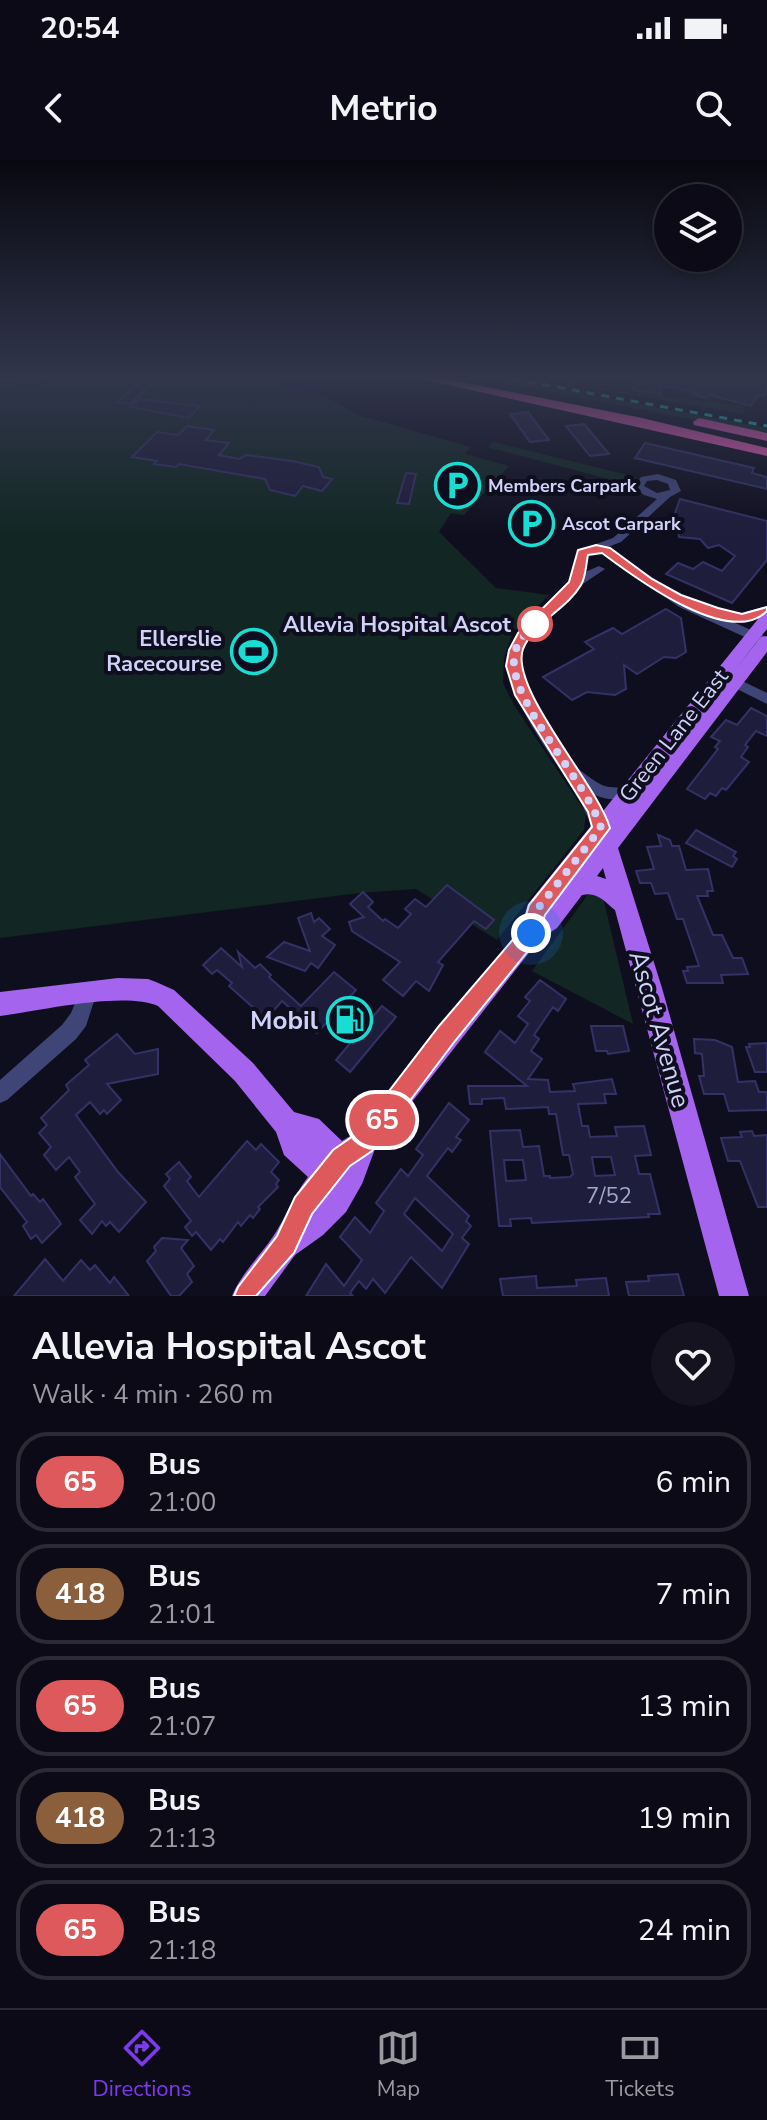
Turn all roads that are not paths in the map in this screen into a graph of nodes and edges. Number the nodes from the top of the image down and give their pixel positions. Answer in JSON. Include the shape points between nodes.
{"nodes":[{"id":1,"x":636,"y":429,"type":"edge"},
{"id":2,"x":671,"y":429,"type":"edge"},
{"id":3,"x":696,"y":429,"type":"edge"},
{"id":4,"x":729,"y":429,"type":"edge"},
{"id":5,"x":767,"y":437,"type":"edge"},
{"id":6,"x":767,"y":446,"type":"edge"},
{"id":7,"x":767,"y":452,"type":"edge"},
{"id":8,"x":767,"y":464,"type":"edge"},
{"id":9,"x":642,"y":490,"type":"junction"},
{"id":10,"x":666,"y":496,"type":"junction"},
{"id":11,"x":645,"y":512,"type":"junction"},
{"id":12,"x":617,"y":540,"type":"junction"},
{"id":13,"x":596,"y":549,"type":"junction"},
{"id":14,"x":616,"y":557,"type":"junction"},
{"id":15,"x":581,"y":559,"type":"junction"},
{"id":16,"x":601,"y":570,"type":"junction"},
{"id":17,"x":648,"y":582,"type":"junction"},
{"id":18,"x":575,"y":583,"type":"junction"},
{"id":19,"x":676,"y":598,"type":"junction"},
{"id":20,"x":767,"y":611,"type":"edge"},
{"id":21,"x":715,"y":612,"type":"junction"},
{"id":22,"x":763,"y":634,"type":"edge"},
{"id":23,"x":736,"y":683,"type":"junction"},
{"id":24,"x":767,"y":699,"type":"edge"},
{"id":25,"x":571,"y":769,"type":"junction"},
{"id":26,"x":627,"y":793,"type":"junction"},
{"id":27,"x":604,"y":837,"type":"junction"},
{"id":28,"x":573,"y":889,"type":"junction"},
{"id":29,"x":625,"y":905,"type":"junction"},
{"id":30,"x":531,"y":933,"type":"junction"},
{"id":31,"x":88,"y":992,"type":"junction"},
{"id":32,"x":0,"y":1004,"type":"edge"},
{"id":33,"x":0,"y":1093,"type":"edge"},
{"id":34,"x":346,"y":1168,"type":"junction"},
{"id":35,"x":247,"y":1296,"type":"edge"},
{"id":36,"x":734,"y":1296,"type":"edge"}],
"edges":[{"from":1,"to":8,"type":"highway"},
{"from":2,"to":7,"type":"highway"},
{"from":3,"to":6,"type":"highway"},
{"from":4,"to":5,"type":"highway"},
{"from":9,"to":10,"type":"street"},
{"from":9,"to":10,"type":"street","via":[[639,484],[644,479],[664,479],[676,488]]},
{"from":9,"to":11,"type":"street"},
{"from":10,"to":11,"type":"street"},
{"from":11,"to":12,"type":"street"},
{"from":12,"to":13,"type":"street"},
{"from":12,"to":14,"type":"street"},
{"from":13,"to":14,"type":"street"},
{"from":13,"to":15,"type":"street","via":[[583,552]]},
{"from":14,"to":16,"type":"street","name":"Ascot Avenue","via":[[613,567]]},
{"from":14,"to":17,"type":"street"},
{"from":15,"to":16,"type":"street"},
{"from":15,"to":18,"type":"street"},
{"from":16,"to":17,"type":"street"},
{"from":16,"to":18,"type":"street","name":"Ascot Avenue"},
{"from":17,"to":19,"type":"street"},
{"from":18,"to":25,"type":"street","name":"Ascot Avenue","via":[[523,636],[513,666],[523,695]]},
{"from":19,"to":21,"type":"street"},
{"from":19,"to":22,"type":"street"},
{"from":20,"to":21,"type":"main road","via":[[742,618]]},
{"from":21,"to":22,"type":"street"},
{"from":22,"to":23,"type":"main road","name":"Green Lane East"},
{"from":22,"to":26,"type":"main road","name":"Green Lane East"},
{"from":23,"to":24,"type":"street"},
{"from":23,"to":27,"type":"main road","name":"Green Lane East"},
{"from":25,"to":26,"type":"street","name":"Ascot Avenue","via":[[601,792]]},
{"from":25,"to":27,"type":"street","name":"Ascot Avenue","via":[[596,809]]},
{"from":26,"to":27,"type":"main road","name":"Green Lane East"},
{"from":27,"to":28,"type":"main road","name":"Green Lane East"},
{"from":27,"to":29,"type":"main road","name":"Ascot Avenue"},
{"from":27,"to":30,"type":"main road","name":"Green Lane East","via":[[536,911]]},
{"from":28,"to":29,"type":"main road","via":[[599,885]]},
{"from":28,"to":30,"type":"main road","name":"Green Lane East","via":[[549,921]]},
{"from":29,"to":36,"type":"main road","name":"Ascot Avenue"},
{"from":30,"to":34,"type":"main road","name":"Green Lane East","via":[[447,1033]]},
{"from":31,"to":32,"type":"main road"},
{"from":31,"to":33,"type":"street","via":[[69,1032]]},
{"from":31,"to":34,"type":"main road","via":[[148,990],[166,998],[244,1072],[287,1124],[294,1145]]},
{"from":34,"to":35,"type":"main road","name":"Green Lane East","via":[[315,1227],[285,1245]]}]}
